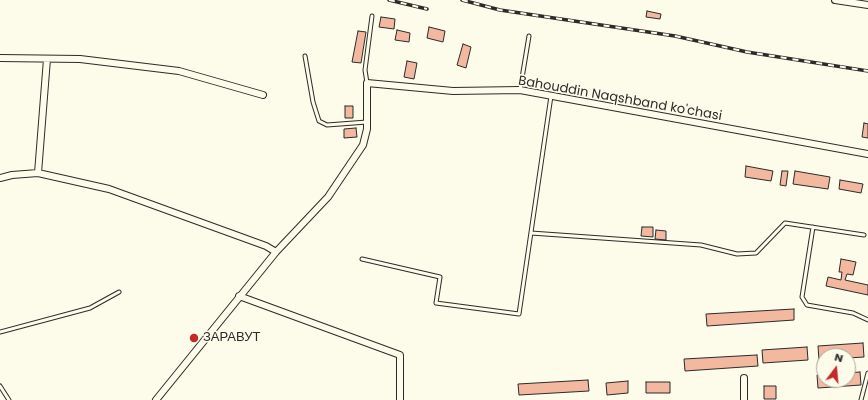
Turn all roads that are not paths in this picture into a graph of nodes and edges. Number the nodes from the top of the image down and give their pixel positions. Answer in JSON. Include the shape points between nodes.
{"nodes":[{"id":1,"x":835,"y":0,"type":"edge"},
{"id":2,"x":868,"y":5,"type":"edge"},
{"id":3,"x":372,"y":16,"type":"dead end"},
{"id":4,"x":530,"y":36,"type":"dead end"},
{"id":5,"x":305,"y":56,"type":"dead end"},
{"id":6,"x":0,"y":58,"type":"edge"},
{"id":7,"x":47,"y":59,"type":"junction"},
{"id":8,"x":367,"y":83,"type":"junction"},
{"id":9,"x":520,"y":90,"type":"junction"},
{"id":10,"x":263,"y":95,"type":"dead end"},
{"id":11,"x":551,"y":96,"type":"junction"},
{"id":12,"x":367,"y":122,"type":"junction"},
{"id":13,"x":868,"y":154,"type":"edge"},
{"id":14,"x":38,"y":173,"type":"junction"},
{"id":15,"x":0,"y":178,"type":"edge"},
{"id":16,"x":813,"y":227,"type":"junction"},
{"id":17,"x":531,"y":233,"type":"junction"},
{"id":18,"x":864,"y":235,"type":"dead end"},
{"id":19,"x":276,"y":252,"type":"junction"},
{"id":20,"x":362,"y":259,"type":"dead end"},
{"id":21,"x":119,"y":292,"type":"dead end"},
{"id":22,"x":239,"y":296,"type":"junction"},
{"id":23,"x":868,"y":320,"type":"edge"},
{"id":24,"x":0,"y":332,"type":"edge"},
{"id":25,"x":868,"y":373,"type":"edge"},
{"id":26,"x":744,"y":378,"type":"dead end"},
{"id":27,"x":0,"y":386,"type":"edge"},
{"id":28,"x":9,"y":400,"type":"edge"},
{"id":29,"x":156,"y":400,"type":"edge"},
{"id":30,"x":400,"y":400,"type":"edge"},
{"id":31,"x":744,"y":400,"type":"edge"},
{"id":32,"x":861,"y":400,"type":"edge"}],
"edges":[{"from":1,"to":2,"type":"street"},
{"from":3,"to":8,"type":"lane","via":[[365,70]]},
{"from":4,"to":9,"type":"lane"},
{"from":5,"to":12,"type":"lane","via":[[319,121],[327,125]]},
{"from":6,"to":7,"type":"street"},
{"from":7,"to":10,"type":"street","via":[[80,59],[179,71]]},
{"from":7,"to":14,"type":"street"},
{"from":8,"to":9,"type":"street","name":"Bahouddin Naqshband ko'chasi","via":[[453,91]]},
{"from":8,"to":12,"type":"street"},
{"from":9,"to":11,"type":"street","name":"Bahouddin Naqshband ko'chasi"},
{"from":11,"to":13,"type":"street","name":"Bahouddin Naqshband ko'chasi"},
{"from":11,"to":17,"type":"lane"},
{"from":12,"to":19,"type":"street","via":[[363,146],[328,197]]},
{"from":14,"to":15,"type":"street"},
{"from":14,"to":19,"type":"street","via":[[109,189],[266,246]]},
{"from":16,"to":17,"type":"lane","via":[[785,223],[756,253],[737,254],[701,245]]},
{"from":16,"to":18,"type":"lane"},
{"from":16,"to":23,"type":"lane","via":[[802,298],[807,306],[853,313]]},
{"from":17,"to":20,"type":"lane","via":[[519,314],[436,303],[440,277]]},
{"from":19,"to":22,"type":"street"},
{"from":21,"to":24,"type":"lane","via":[[90,308]]},
{"from":22,"to":29,"type":"street"},
{"from":22,"to":30,"type":"street","via":[[400,355]]},
{"from":25,"to":32,"type":"lane"},
{"from":26,"to":31,"type":"street"},
{"from":27,"to":28,"type":"lane"}]}
